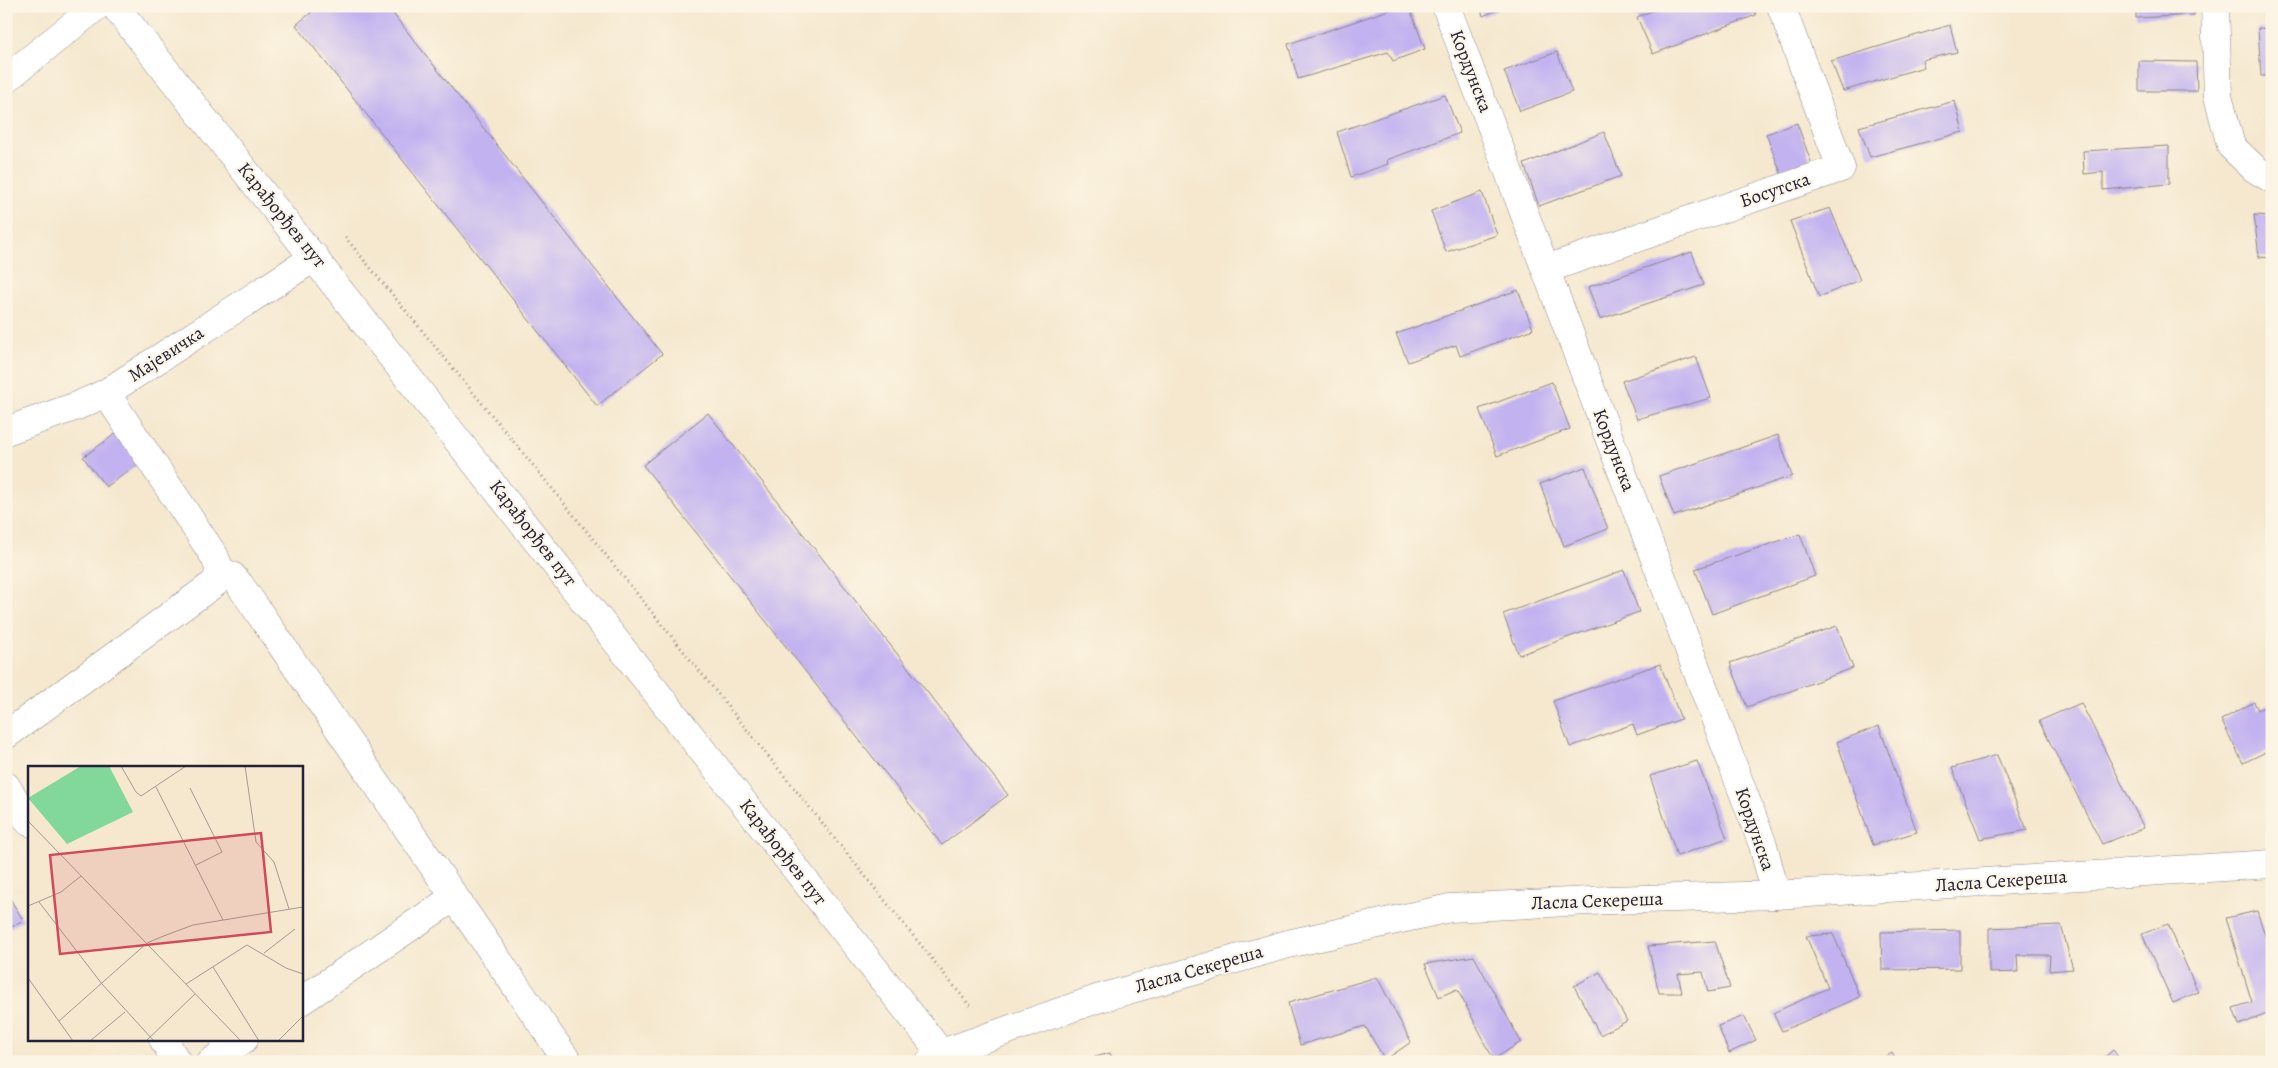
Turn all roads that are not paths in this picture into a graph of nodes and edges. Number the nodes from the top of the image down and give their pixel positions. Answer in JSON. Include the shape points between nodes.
{"nodes":[{"id":1,"x":97,"y":6,"type":"edge"},
{"id":2,"x":116,"y":6,"type":"edge"},
{"id":3,"x":1446,"y":6,"type":"edge"},
{"id":4,"x":1780,"y":6,"type":"edge"},
{"id":5,"x":2215,"y":6,"type":"edge"},
{"id":6,"x":6,"y":80,"type":"edge"},
{"id":7,"x":2272,"y":179,"type":"edge"},
{"id":8,"x":315,"y":257,"type":"junction"},
{"id":9,"x":1546,"y":269,"type":"junction"},
{"id":10,"x":106,"y":393,"type":"junction"},
{"id":11,"x":6,"y":431,"type":"edge"},
{"id":12,"x":220,"y":570,"type":"junction"},
{"id":13,"x":6,"y":735,"type":"edge"},
{"id":14,"x":6,"y":786,"type":"edge"},
{"id":15,"x":28,"y":820,"type":"edge"},
{"id":16,"x":2272,"y":864,"type":"edge"},
{"id":17,"x":1776,"y":895,"type":"junction"},
{"id":18,"x":453,"y":898,"type":"junction"},
{"id":19,"x":302,"y":1000,"type":"edge"},
{"id":20,"x":164,"y":1040,"type":"edge"},
{"id":21,"x":243,"y":1040,"type":"edge"},
{"id":22,"x":940,"y":1059,"type":"edge"},
{"id":23,"x":177,"y":1062,"type":"edge"},
{"id":24,"x":211,"y":1062,"type":"edge"},
{"id":25,"x":568,"y":1062,"type":"edge"}],
"edges":[{"from":1,"to":6,"type":"street"},
{"from":2,"to":8,"type":"street","name":"Карађорђев пут"},
{"from":3,"to":9,"type":"street","name":"Кордунска"},
{"from":4,"to":9,"type":"street","name":"Босутска","via":[[1841,168]]},
{"from":5,"to":7,"type":"street","via":[[2218,96],[2230,146],[2255,169]]},
{"from":8,"to":10,"type":"street","name":"Мајевичка"},
{"from":8,"to":22,"type":"street","name":"Карађорђев пут"},
{"from":9,"to":17,"type":"street","name":"Кордунска","via":[[1763,845]]},
{"from":10,"to":11,"type":"street","name":"Мајевичка"},
{"from":10,"to":12,"type":"street","via":[[215,557]]},
{"from":12,"to":13,"type":"street","via":[[215,582]]},
{"from":12,"to":18,"type":"street","via":[[240,585]]},
{"from":14,"to":15,"type":"street"},
{"from":16,"to":17,"type":"street","name":"Ласла Секереша"},
{"from":17,"to":22,"type":"street","name":"Ласла Секереша","via":[[1450,908],[1288,944],[1097,999],[993,1036]]},
{"from":18,"to":19,"type":"street"},
{"from":18,"to":25,"type":"street"},
{"from":20,"to":23,"type":"street"},
{"from":21,"to":24,"type":"street"}]}
